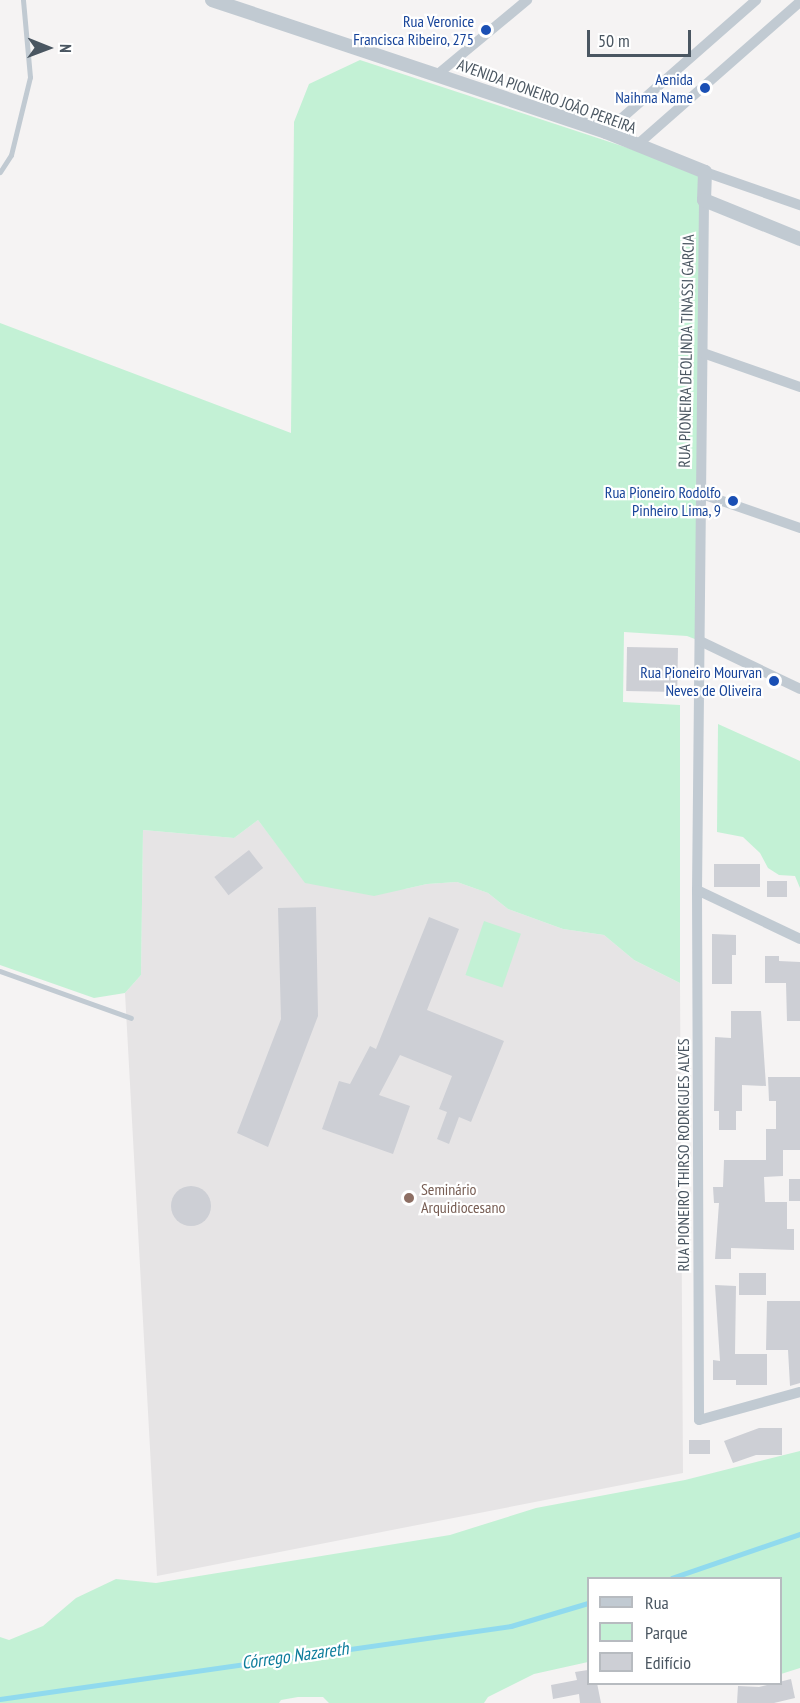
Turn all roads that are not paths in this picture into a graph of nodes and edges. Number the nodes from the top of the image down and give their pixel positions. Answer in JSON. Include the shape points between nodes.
{"nodes":[{"id":1,"x":22,"y":0,"type":"edge"},
{"id":2,"x":212,"y":0,"type":"edge"},
{"id":3,"x":527,"y":0,"type":"edge"},
{"id":4,"x":756,"y":0,"type":"edge"},
{"id":5,"x":800,"y":2,"type":"edge"},
{"id":6,"x":438,"y":74,"type":"junction"},
{"id":7,"x":606,"y":132,"type":"junction"},
{"id":8,"x":637,"y":146,"type":"junction"},
{"id":9,"x":0,"y":172,"type":"edge"},
{"id":10,"x":705,"y":172,"type":"junction"},
{"id":11,"x":704,"y":200,"type":"junction"},
{"id":12,"x":800,"y":205,"type":"edge"},
{"id":13,"x":800,"y":238,"type":"edge"},
{"id":14,"x":703,"y":352,"type":"junction"},
{"id":15,"x":800,"y":387,"type":"edge"},
{"id":16,"x":702,"y":494,"type":"junction"},
{"id":17,"x":800,"y":528,"type":"edge"},
{"id":18,"x":700,"y":641,"type":"junction"},
{"id":19,"x":800,"y":689,"type":"edge"},
{"id":20,"x":697,"y":890,"type":"junction"},
{"id":21,"x":800,"y":939,"type":"edge"},
{"id":22,"x":0,"y":971,"type":"edge"},
{"id":23,"x":130,"y":1018,"type":"dead end"},
{"id":24,"x":800,"y":1392,"type":"edge"}],
"edges":[{"from":1,"to":9,"type":"lane","via":[[30,77],[10,155]]},
{"from":2,"to":6,"type":"street","name":"AVENIDA PIONEIRO JOÃO PEREIRA"},
{"from":3,"to":6,"type":"street"},
{"from":4,"to":7,"type":"street"},
{"from":5,"to":8,"type":"street"},
{"from":6,"to":7,"type":"street","name":"AVENIDA PIONEIRO JOÃO PEREIRA"},
{"from":7,"to":8,"type":"street","name":"AVENIDA PIONEIRO JOÃO PEREIRA"},
{"from":8,"to":10,"type":"street","name":"AVENIDA PIONEIRO JOÃO PEREIRA"},
{"from":10,"to":11,"type":"street","name":"RUA PIONEIRA DEOLINDA TINASSI GARCIA"},
{"from":10,"to":12,"type":"street","name":"AVENIDA PIONEIRO JOÃO PEREIRA"},
{"from":11,"to":13,"type":"street"},
{"from":11,"to":14,"type":"street","name":"RUA PIONEIRA DEOLINDA TINASSI GARCIA"},
{"from":14,"to":15,"type":"street"},
{"from":14,"to":16,"type":"street","name":"RUA PIONEIRA DEOLINDA TINASSI GARCIA"},
{"from":16,"to":17,"type":"street"},
{"from":16,"to":18,"type":"street","name":"RUA PIONEIRA DEOLINDA TINASSI GARCIA"},
{"from":18,"to":19,"type":"street"},
{"from":18,"to":20,"type":"street","name":"RUA PIONEIRA DEOLINDA TINASSI GARCIA"},
{"from":20,"to":21,"type":"street"},
{"from":20,"to":24,"type":"street","name":"RUA PIONEIRO THIRSO RODRIGUES ALVES","via":[[699,1420]]},
{"from":22,"to":23,"type":"lane"}]}
